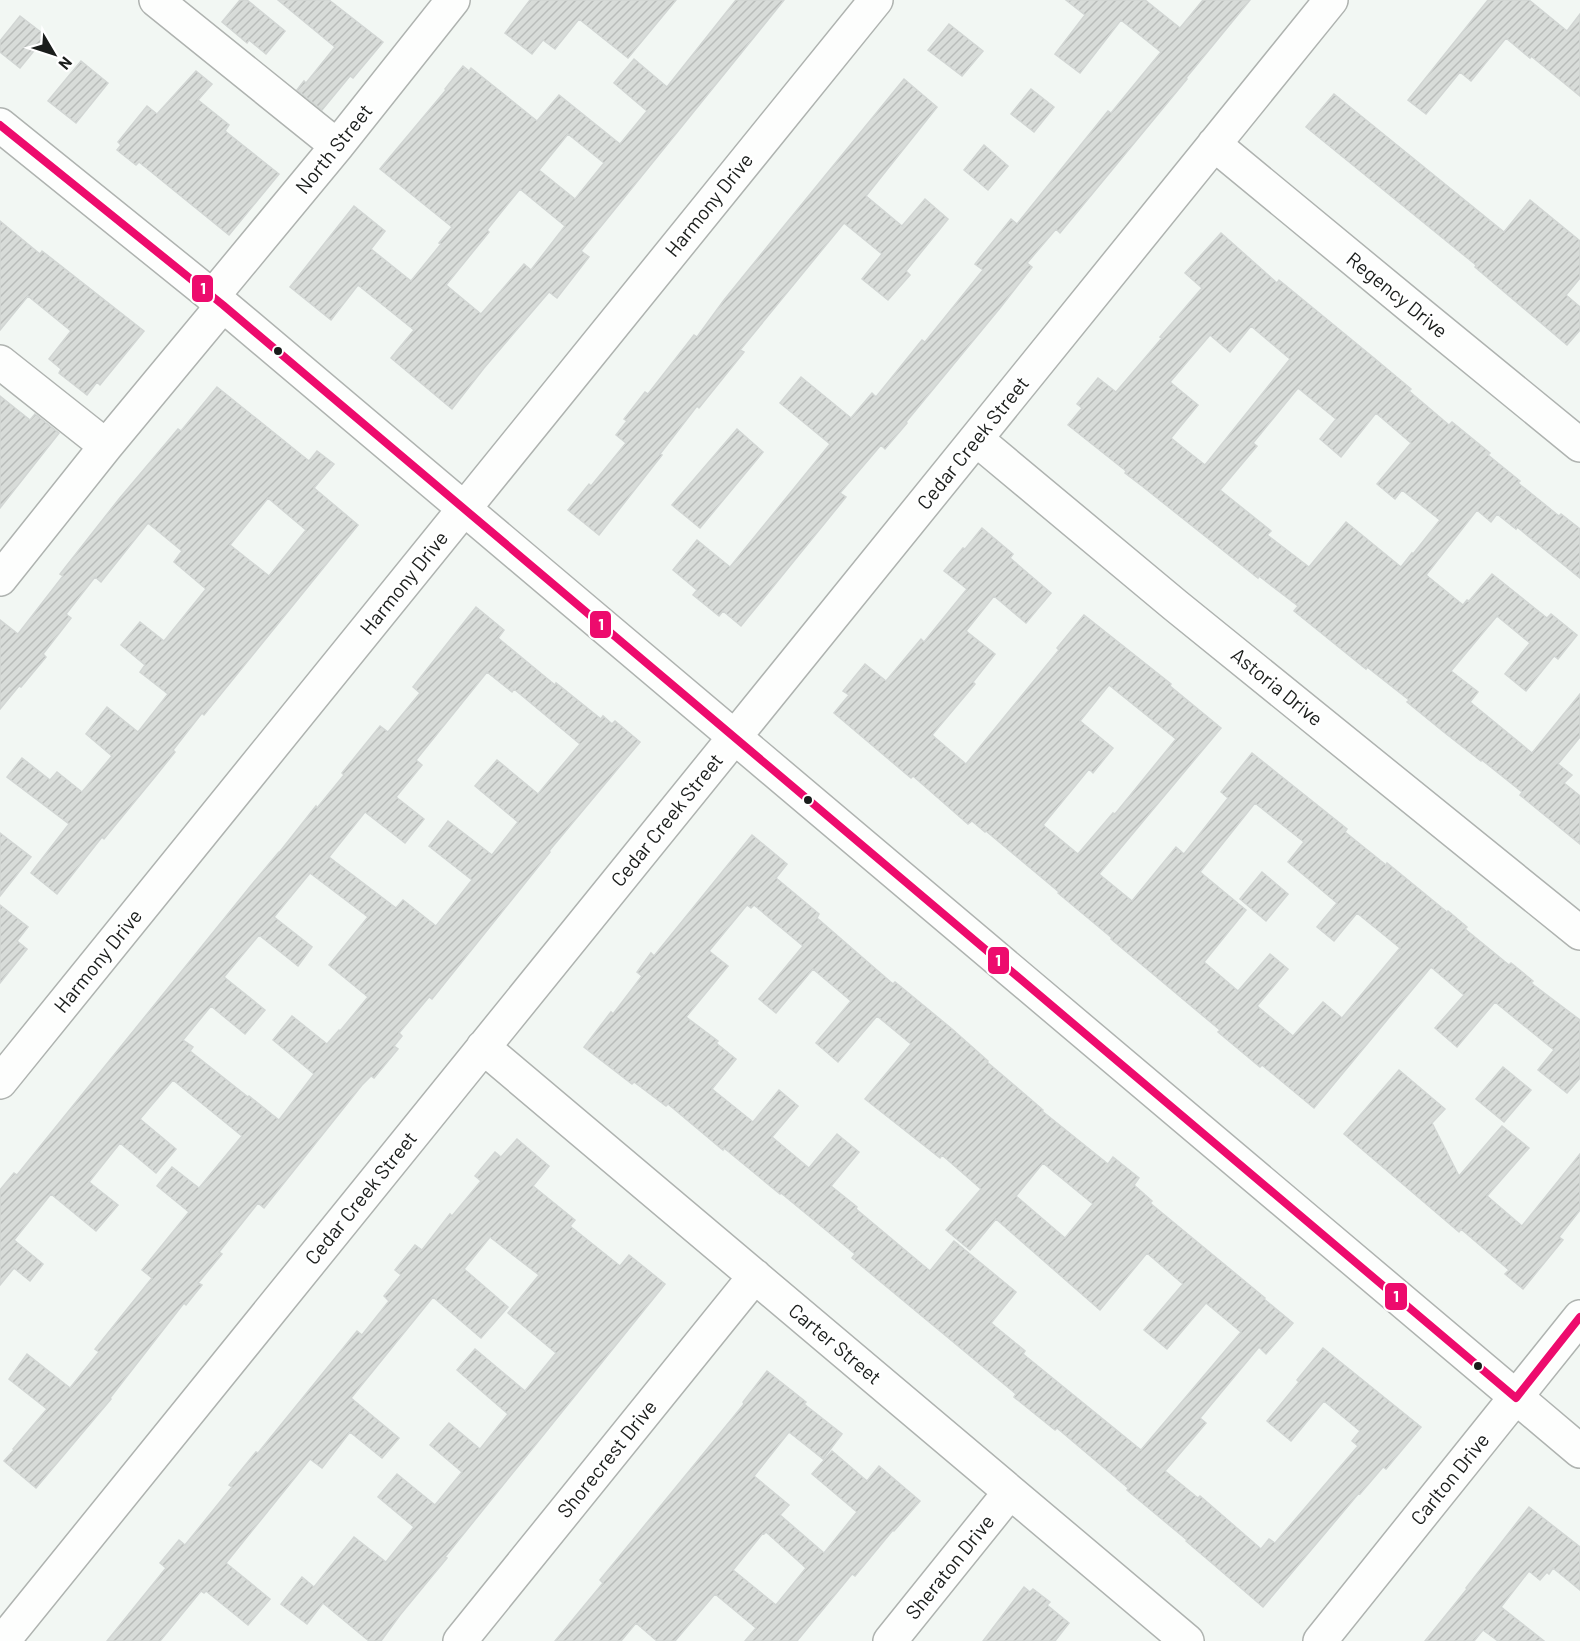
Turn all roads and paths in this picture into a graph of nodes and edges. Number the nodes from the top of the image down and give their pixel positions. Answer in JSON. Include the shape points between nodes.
{"nodes":[{"id":1,"x":156,"y":0,"type":"edge"},
{"id":2,"x":876,"y":0,"type":"edge"},
{"id":3,"x":1331,"y":0,"type":"edge"},
{"id":4,"x":450,"y":1,"type":"edge"},
{"id":5,"x":0,"y":125,"type":"edge"},
{"id":6,"x":1214,"y":144,"type":"junction"},
{"id":7,"x":337,"y":146,"type":"junction"},
{"id":8,"x":217,"y":301,"type":"junction"},
{"id":9,"x":0,"y":362,"type":"edge"},
{"id":10,"x":976,"y":439,"type":"junction"},
{"id":11,"x":1580,"y":445,"type":"edge"},
{"id":12,"x":106,"y":446,"type":"junction"},
{"id":13,"x":464,"y":508,"type":"junction"},
{"id":14,"x":0,"y":579,"type":"edge"},
{"id":15,"x":734,"y":737,"type":"junction"},
{"id":16,"x":1580,"y":933,"type":"edge"},
{"id":17,"x":483,"y":1047,"type":"junction"},
{"id":18,"x":0,"y":1082,"type":"edge"},
{"id":19,"x":755,"y":1276,"type":"junction"},
{"id":20,"x":1580,"y":1317,"type":"edge"},
{"id":21,"x":1516,"y":1398,"type":"junction"},
{"id":22,"x":1580,"y":1451,"type":"edge"},
{"id":23,"x":1010,"y":1492,"type":"junction"},
{"id":24,"x":3,"y":1641,"type":"edge"},
{"id":25,"x":460,"y":1641,"type":"edge"},
{"id":26,"x":890,"y":1641,"type":"edge"},
{"id":27,"x":1187,"y":1641,"type":"edge"},
{"id":28,"x":1320,"y":1641,"type":"edge"}],
"edges":[{"from":1,"to":7,"type":"street"},
{"from":2,"to":13,"type":"street","name":"Harmony Drive"},
{"from":3,"to":6,"type":"street","name":"Cedar Creek Street"},
{"from":4,"to":7,"type":"street","name":"North Street"},
{"from":5,"to":8,"type":"street"},
{"from":6,"to":10,"type":"street","name":"Cedar Creek Street"},
{"from":6,"to":11,"type":"street","name":"Regency Drive"},
{"from":7,"to":8,"type":"street","name":"North Street"},
{"from":8,"to":12,"type":"street","name":"North Street"},
{"from":8,"to":13,"type":"street"},
{"from":9,"to":12,"type":"street"},
{"from":10,"to":15,"type":"street","name":"Cedar Creek Street"},
{"from":10,"to":16,"type":"street","name":"Astoria Drive"},
{"from":12,"to":14,"type":"street","name":"North Street"},
{"from":13,"to":15,"type":"street"},
{"from":13,"to":18,"type":"street","name":"Harmony Drive"},
{"from":15,"to":17,"type":"street","name":"Cedar Creek Street"},
{"from":15,"to":21,"type":"street"},
{"from":17,"to":19,"type":"street","name":"Carter Street"},
{"from":17,"to":24,"type":"street","name":"Cedar Creek Street"},
{"from":19,"to":23,"type":"street","name":"Carter Street"},
{"from":19,"to":25,"type":"street","name":"Shorecrest Drive"},
{"from":20,"to":21,"type":"street","name":"Carlton Drive"},
{"from":21,"to":22,"type":"street"},
{"from":21,"to":28,"type":"street","name":"Carlton Drive"},
{"from":23,"to":26,"type":"street","name":"Sheraton Drive"},
{"from":23,"to":27,"type":"street","name":"Carter Street"}]}
